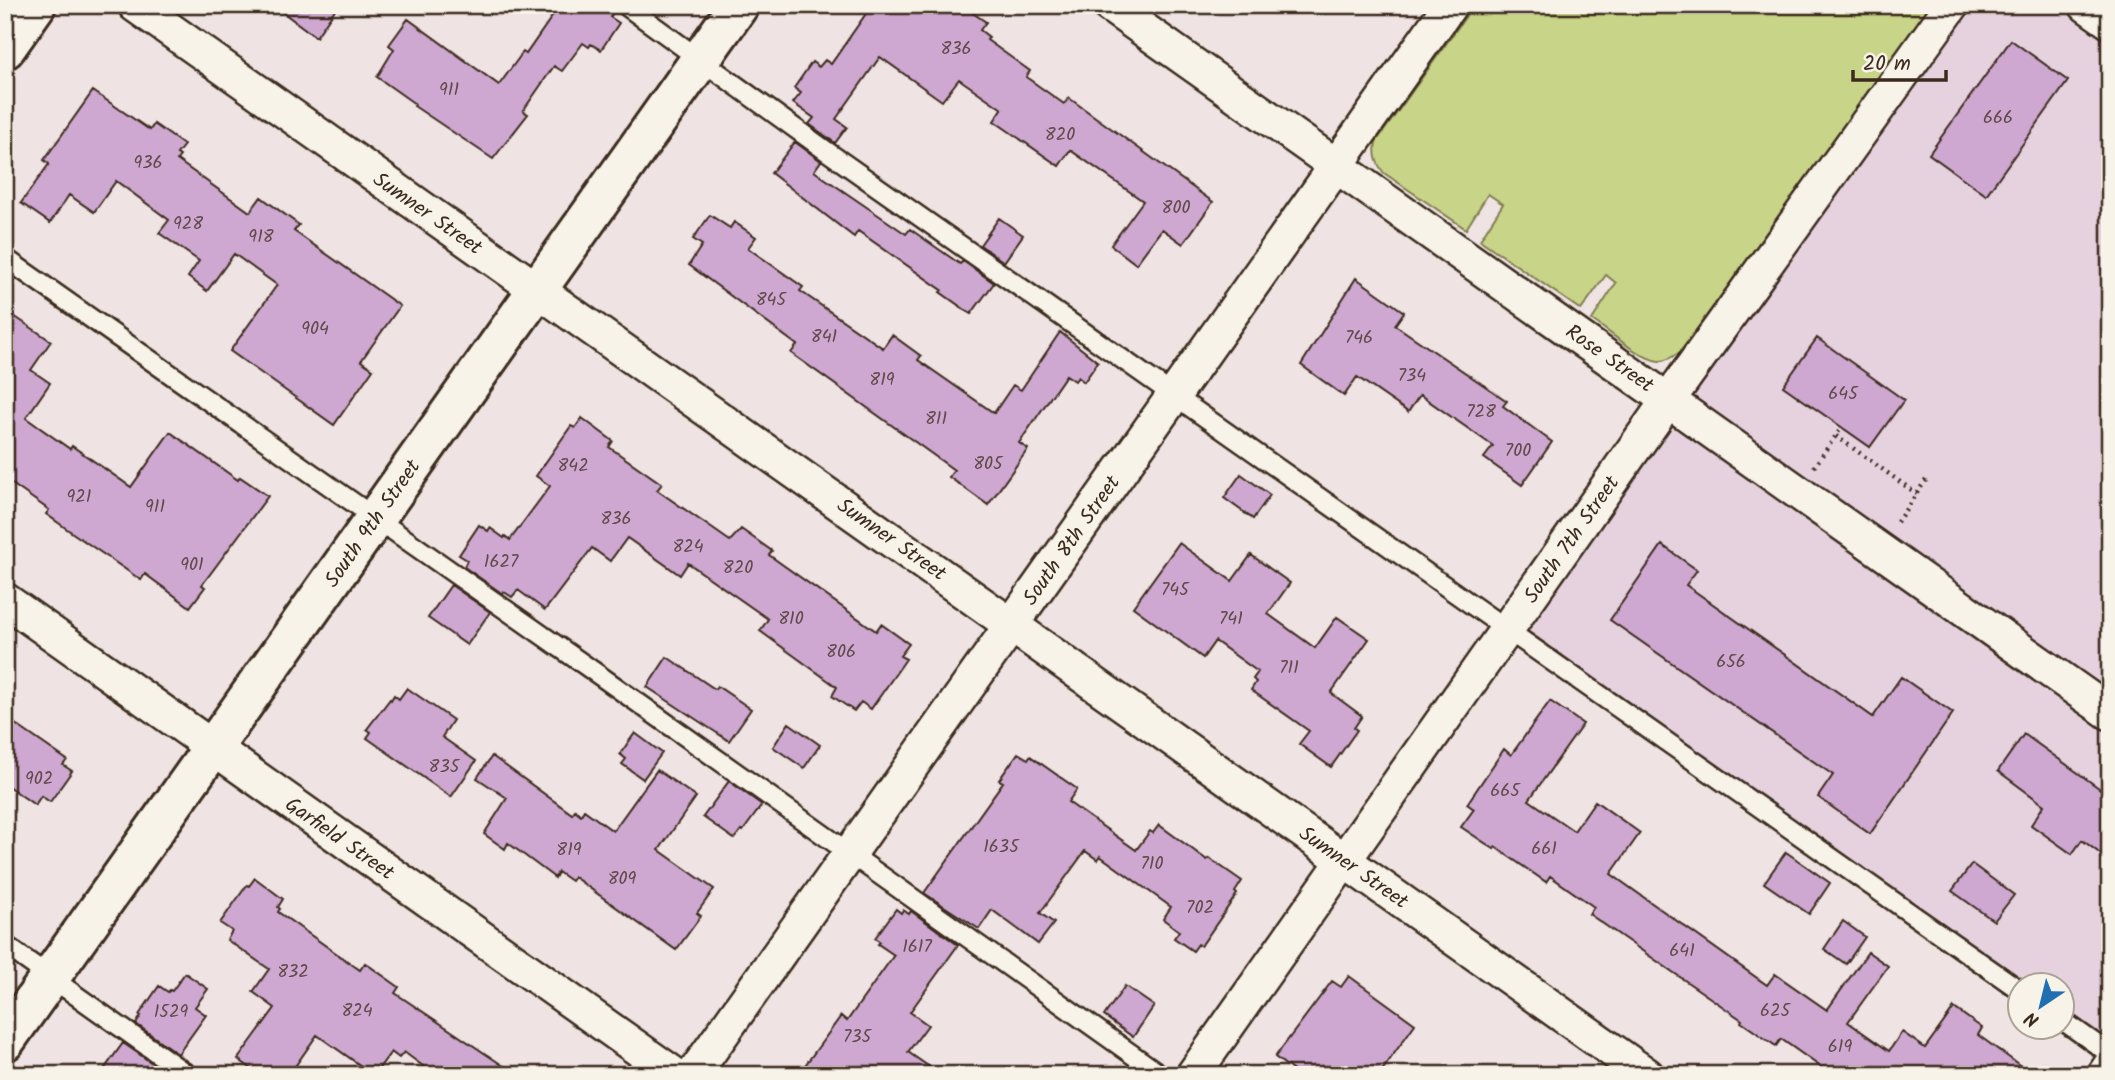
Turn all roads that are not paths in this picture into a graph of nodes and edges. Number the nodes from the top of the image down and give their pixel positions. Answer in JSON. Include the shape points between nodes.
{"nodes":[{"id":1,"x":36,"y":5,"type":"edge"},
{"id":2,"x":135,"y":5,"type":"edge"},
{"id":3,"x":625,"y":5,"type":"edge"},
{"id":4,"x":739,"y":5,"type":"edge"},
{"id":5,"x":1109,"y":5,"type":"edge"},
{"id":6,"x":1450,"y":5,"type":"edge"},
{"id":7,"x":1952,"y":5,"type":"edge"},
{"id":8,"x":2086,"y":5,"type":"edge"},
{"id":9,"x":2110,"y":22,"type":"edge"},
{"id":10,"x":5,"y":49,"type":"edge"},
{"id":11,"x":700,"y":60,"type":"junction"},
{"id":12,"x":1336,"y":165,"type":"junction"},
{"id":13,"x":5,"y":258,"type":"edge"},
{"id":14,"x":538,"y":288,"type":"junction"},
{"id":15,"x":1174,"y":394,"type":"junction"},
{"id":16,"x":1669,"y":399,"type":"junction"},
{"id":17,"x":375,"y":518,"type":"junction"},
{"id":18,"x":5,"y":600,"type":"edge"},
{"id":19,"x":1012,"y":624,"type":"junction"},
{"id":20,"x":1507,"y":629,"type":"junction"},
{"id":21,"x":2110,"y":713,"type":"edge"},
{"id":22,"x":213,"y":748,"type":"junction"},
{"id":23,"x":850,"y":854,"type":"junction"},
{"id":24,"x":1344,"y":860,"type":"junction"},
{"id":25,"x":5,"y":945,"type":"edge"},
{"id":26,"x":51,"y":977,"type":"junction"},
{"id":27,"x":2007,"y":981,"type":"edge"},
{"id":28,"x":2076,"y":1029,"type":"edge"},
{"id":29,"x":5,"y":1041,"type":"edge"},
{"id":30,"x":2110,"y":1054,"type":"edge"},
{"id":31,"x":2110,"y":1066,"type":"edge"},
{"id":32,"x":188,"y":1075,"type":"edge"},
{"id":33,"x":675,"y":1075,"type":"edge"},
{"id":34,"x":693,"y":1075,"type":"edge"},
{"id":35,"x":1161,"y":1075,"type":"edge"},
{"id":36,"x":1193,"y":1075,"type":"edge"},
{"id":37,"x":1647,"y":1075,"type":"edge"},
{"id":38,"x":2104,"y":1075,"type":"edge"}],
"edges":[{"from":1,"to":10,"type":"main road"},
{"from":2,"to":14,"type":"street","name":"Sumner Street"},
{"from":3,"to":11,"type":"lane"},
{"from":4,"to":11,"type":"main road","name":"South 9th Street"},
{"from":5,"to":12,"type":"street","name":"Rose Street"},
{"from":6,"to":12,"type":"street","name":"South 8th Street"},
{"from":7,"to":16,"type":"street","name":"South 7th Street"},
{"from":8,"to":9,"type":"street"},
{"from":11,"to":14,"type":"main road","name":"South 9th Street"},
{"from":11,"to":15,"type":"lane"},
{"from":12,"to":15,"type":"street","name":"South 8th Street"},
{"from":12,"to":16,"type":"street","name":"Rose Street"},
{"from":13,"to":17,"type":"lane"},
{"from":14,"to":17,"type":"main road","name":"South 9th Street"},
{"from":14,"to":19,"type":"street","name":"Sumner Street"},
{"from":15,"to":19,"type":"street","name":"South 8th Street"},
{"from":15,"to":20,"type":"lane"},
{"from":16,"to":20,"type":"street","name":"South 7th Street"},
{"from":16,"to":21,"type":"street","name":"Rose Street"},
{"from":17,"to":22,"type":"main road","name":"South 9th Street"},
{"from":17,"to":23,"type":"lane"},
{"from":18,"to":22,"type":"street","name":"Garfield Street"},
{"from":19,"to":23,"type":"street","name":"South 8th Street"},
{"from":19,"to":24,"type":"street","name":"Sumner Street"},
{"from":20,"to":24,"type":"street","name":"South 7th Street"},
{"from":20,"to":27,"type":"lane"},
{"from":22,"to":26,"type":"main road","name":"South 9th Street"},
{"from":22,"to":33,"type":"street","name":"Garfield Street"},
{"from":23,"to":34,"type":"street","name":"South 8th Street"},
{"from":23,"to":35,"type":"lane"},
{"from":24,"to":36,"type":"street","name":"South 7th Street"},
{"from":24,"to":37,"type":"street","name":"Sumner Street"},
{"from":25,"to":26,"type":"lane"},
{"from":26,"to":29,"type":"main road","name":"South 9th Street"},
{"from":26,"to":32,"type":"lane"},
{"from":28,"to":30,"type":"lane"},
{"from":31,"to":38,"type":"street"}]}
